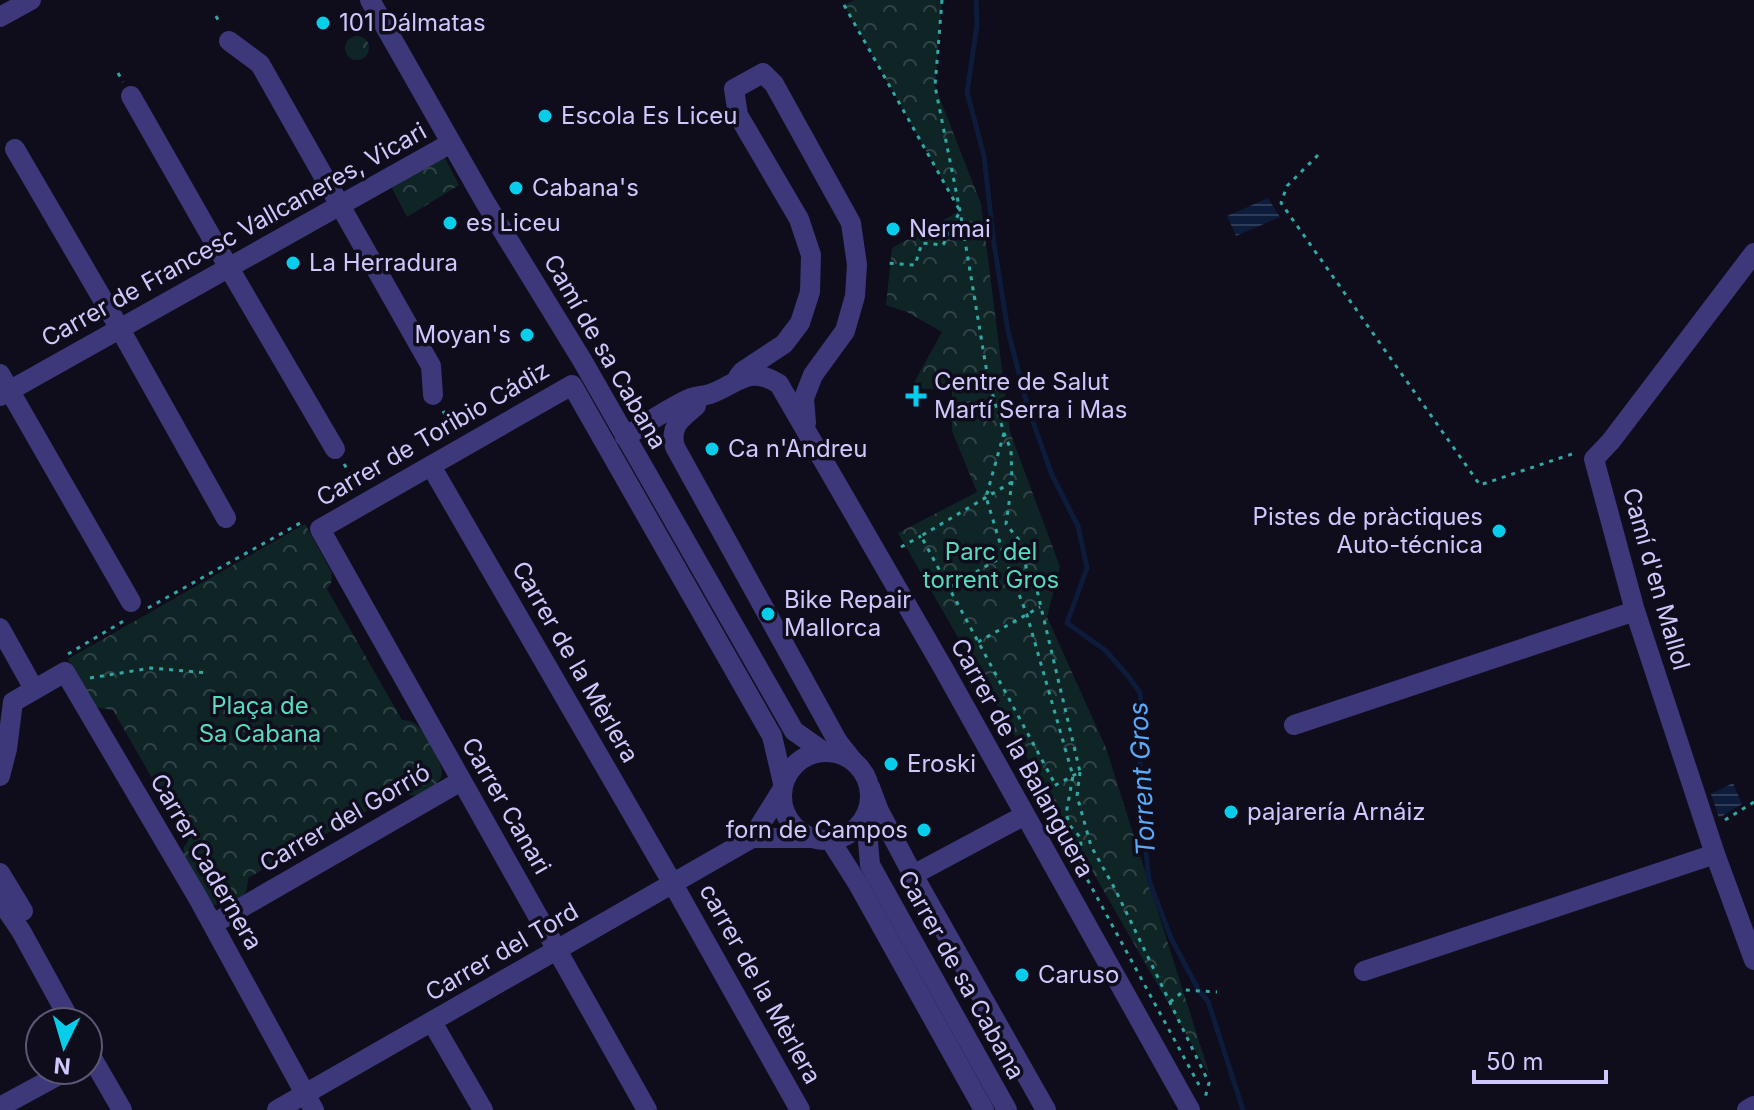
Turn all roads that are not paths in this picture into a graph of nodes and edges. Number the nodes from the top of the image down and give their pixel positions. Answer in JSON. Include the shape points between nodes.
{"nodes":[{"id":1,"x":370,"y":0,"type":"edge"},
{"id":2,"x":27,"y":1,"type":"edge"},
{"id":3,"x":0,"y":17,"type":"edge"},
{"id":4,"x":229,"y":41,"type":"dead end"},
{"id":5,"x":131,"y":96,"type":"dead end"},
{"id":6,"x":451,"y":143,"type":"junction"},
{"id":7,"x":15,"y":149,"type":"dead end"},
{"id":8,"x":340,"y":206,"type":"junction"},
{"id":9,"x":1754,"y":253,"type":"edge"},
{"id":10,"x":229,"y":268,"type":"junction"},
{"id":11,"x":120,"y":329,"type":"junction"},
{"id":12,"x":736,"y":380,"type":"junction"},
{"id":13,"x":3,"y":387,"type":"edge"},
{"id":14,"x":710,"y":394,"type":"junction"},
{"id":15,"x":433,"y":395,"type":"road end"},
{"id":16,"x":805,"y":432,"type":"junction"},
{"id":17,"x":625,"y":437,"type":"junction"},
{"id":18,"x":335,"y":449,"type":"road end"},
{"id":19,"x":431,"y":466,"type":"junction"},
{"id":20,"x":226,"y":518,"type":"dead end"},
{"id":21,"x":320,"y":529,"type":"joint"},
{"id":22,"x":131,"y":602,"type":"dead end"},
{"id":23,"x":1635,"y":611,"type":"junction"},
{"id":24,"x":0,"y":628,"type":"edge"},
{"id":25,"x":34,"y":689,"type":"junction"},
{"id":26,"x":1294,"y":725,"type":"dead end"},
{"id":27,"x":794,"y":731,"type":"junction"},
{"id":28,"x":824,"y":752,"type":"junction"},
{"id":29,"x":853,"y":761,"type":"junction"},
{"id":30,"x":796,"y":763,"type":"junction"},
{"id":31,"x":0,"y":776,"type":"edge"},
{"id":32,"x":461,"y":781,"type":"junction"},
{"id":33,"x":783,"y":786,"type":"junction"},
{"id":34,"x":870,"y":787,"type":"junction"},
{"id":35,"x":1029,"y":806,"type":"junction"},
{"id":36,"x":866,"y":818,"type":"junction"},
{"id":37,"x":752,"y":838,"type":"junction"},
{"id":38,"x":824,"y":842,"type":"junction"},
{"id":39,"x":1715,"y":854,"type":"junction"},
{"id":40,"x":870,"y":865,"type":"junction"},
{"id":41,"x":0,"y":873,"type":"edge"},
{"id":42,"x":913,"y":875,"type":"junction"},
{"id":43,"x":673,"y":884,"type":"junction"},
{"id":44,"x":0,"y":900,"type":"edge"},
{"id":45,"x":213,"y":924,"type":"junction"},
{"id":46,"x":21,"y":931,"type":"junction"},
{"id":47,"x":558,"y":950,"type":"junction"},
{"id":48,"x":1754,"y":960,"type":"edge"},
{"id":49,"x":1364,"y":971,"type":"dead end"},
{"id":50,"x":62,"y":1006,"type":"edge"},
{"id":51,"x":432,"y":1022,"type":"junction"},
{"id":52,"x":104,"y":1081,"type":"edge"},
{"id":53,"x":39,"y":1086,"type":"edge"},
{"id":54,"x":310,"y":1102,"type":"edge"},
{"id":55,"x":1754,"y":1106,"type":"edge"},
{"id":56,"x":0,"y":1107,"type":"edge"},
{"id":57,"x":1197,"y":1108,"type":"edge"},
{"id":58,"x":122,"y":1110,"type":"edge"},
{"id":59,"x":277,"y":1110,"type":"edge"},
{"id":60,"x":483,"y":1110,"type":"edge"},
{"id":61,"x":647,"y":1110,"type":"edge"},
{"id":62,"x":800,"y":1110,"type":"edge"},
{"id":63,"x":984,"y":1110,"type":"edge"},
{"id":64,"x":1007,"y":1110,"type":"edge"},
{"id":65,"x":1046,"y":1110,"type":"edge"},
{"id":66,"x":1747,"y":1110,"type":"edge"}],
"edges":[{"from":1,"to":6,"type":"street","name":"Camí de sa Cabana"},
{"from":2,"to":3,"type":"street"},
{"from":4,"to":8,"type":"street","via":[[260,64]]},
{"from":5,"to":10,"type":"street"},
{"from":6,"to":8,"type":"street","name":"Carrer de Francesc Vallcaneres, Vicari"},
{"from":6,"to":17,"type":"street","name":"Camí de sa Cabana"},
{"from":7,"to":11,"type":"street"},
{"from":8,"to":10,"type":"street","name":"Carrer de Francesc Vallcaneres, Vicari"},
{"from":8,"to":15,"type":"street","via":[[431,366]]},
{"from":9,"to":23,"type":"street","name":"Camí d'en Mallol","via":[[1594,459]]},
{"from":10,"to":11,"type":"street","name":"Carrer de Francesc Vallcaneres, Vicari"},
{"from":10,"to":18,"type":"street"},
{"from":11,"to":13,"type":"street","name":"Carrer de Francesc Vallcaneres, Vicari"},
{"from":11,"to":20,"type":"street"},
{"from":12,"to":14,"type":"street"},
{"from":12,"to":16,"type":"street","name":"Carrer de la Balanguera","via":[[766,376],[779,384]]},
{"from":12,"to":16,"type":"street","via":[[784,344],[800,323],[810,292],[811,255],[799,219],[738,115],[734,89],[763,73],[851,223],[857,265],[845,331],[813,375],[804,398]]},
{"from":13,"to":22,"type":"street"},
{"from":14,"to":17,"type":"street","via":[[693,397]]},
{"from":14,"to":29,"type":"street","via":[[677,422],[675,447]]},
{"from":16,"to":35,"type":"street","name":"Carrer de la Balanguera"},
{"from":17,"to":27,"type":"street","name":"Camí de sa Cabana"},
{"from":19,"to":21,"type":"street","name":"Carrer de Toribio Cádiz"},
{"from":19,"to":33,"type":"street","name":"Carrer de Toribio Cádiz","via":[[572,385],[772,736]]},
{"from":19,"to":43,"type":"street","name":"Carrer de la Mèrlera"},
{"from":21,"to":32,"type":"street","name":"Carrer Canari"},
{"from":23,"to":26,"type":"street"},
{"from":23,"to":39,"type":"street","name":"Camí d'en Mallol"},
{"from":24,"to":25,"type":"street"},
{"from":25,"to":31,"type":"street","via":[[13,702]]},
{"from":25,"to":45,"type":"street","name":"Carrer Cadernera","via":[[65,672]]},
{"from":27,"to":28,"type":"street"},
{"from":27,"to":30,"type":"street"},
{"from":28,"to":29,"type":"street"},
{"from":28,"to":30,"type":"street"},
{"from":29,"to":34,"type":"street"},
{"from":30,"to":33,"type":"street"},
{"from":32,"to":45,"type":"street","name":"Carrer del Gorrió"},
{"from":32,"to":47,"type":"street","name":"Carrer Canari"},
{"from":33,"to":37,"type":"street","name":"Carrer del Tord"},
{"from":33,"to":38,"type":"street","via":[[787,819],[797,831]]},
{"from":34,"to":36,"type":"street"},
{"from":34,"to":42,"type":"street"},
{"from":35,"to":42,"type":"street"},
{"from":35,"to":57,"type":"street","name":"Carrer de la Balanguera"},
{"from":36,"to":38,"type":"street","via":[[842,838]]},
{"from":36,"to":40,"type":"street","name":"Carrer de sa Cabana"},
{"from":37,"to":38,"type":"street"},
{"from":37,"to":43,"type":"street","name":"Carrer del Tord"},
{"from":38,"to":40,"type":"street","name":"Carrer de sa Cabana"},
{"from":38,"to":63,"type":"street","via":[[858,884]]},
{"from":39,"to":48,"type":"street","name":"Camí d'en Mallol"},
{"from":39,"to":49,"type":"street"},
{"from":40,"to":64,"type":"street","name":"Carrer de sa Cabana"},
{"from":41,"to":46,"type":"street","via":[[24,913]]},
{"from":42,"to":65,"type":"street"},
{"from":43,"to":47,"type":"street","name":"Carrer del Tord"},
{"from":43,"to":62,"type":"street","name":"carrer de la Mèrlera"},
{"from":44,"to":46,"type":"street"},
{"from":45,"to":54,"type":"street","name":"Carrer Cadernera"},
{"from":46,"to":50,"type":"street"},
{"from":47,"to":51,"type":"street","name":"Carrer del Tord"},
{"from":47,"to":61,"type":"street","name":"Carrer Canari"},
{"from":51,"to":54,"type":"street","name":"Carrer del Tord"},
{"from":51,"to":60,"type":"street"},
{"from":52,"to":58,"type":"street"},
{"from":53,"to":56,"type":"street"},
{"from":54,"to":59,"type":"street","name":"Carrer del Tord"},
{"from":55,"to":66,"type":"street"}]}
